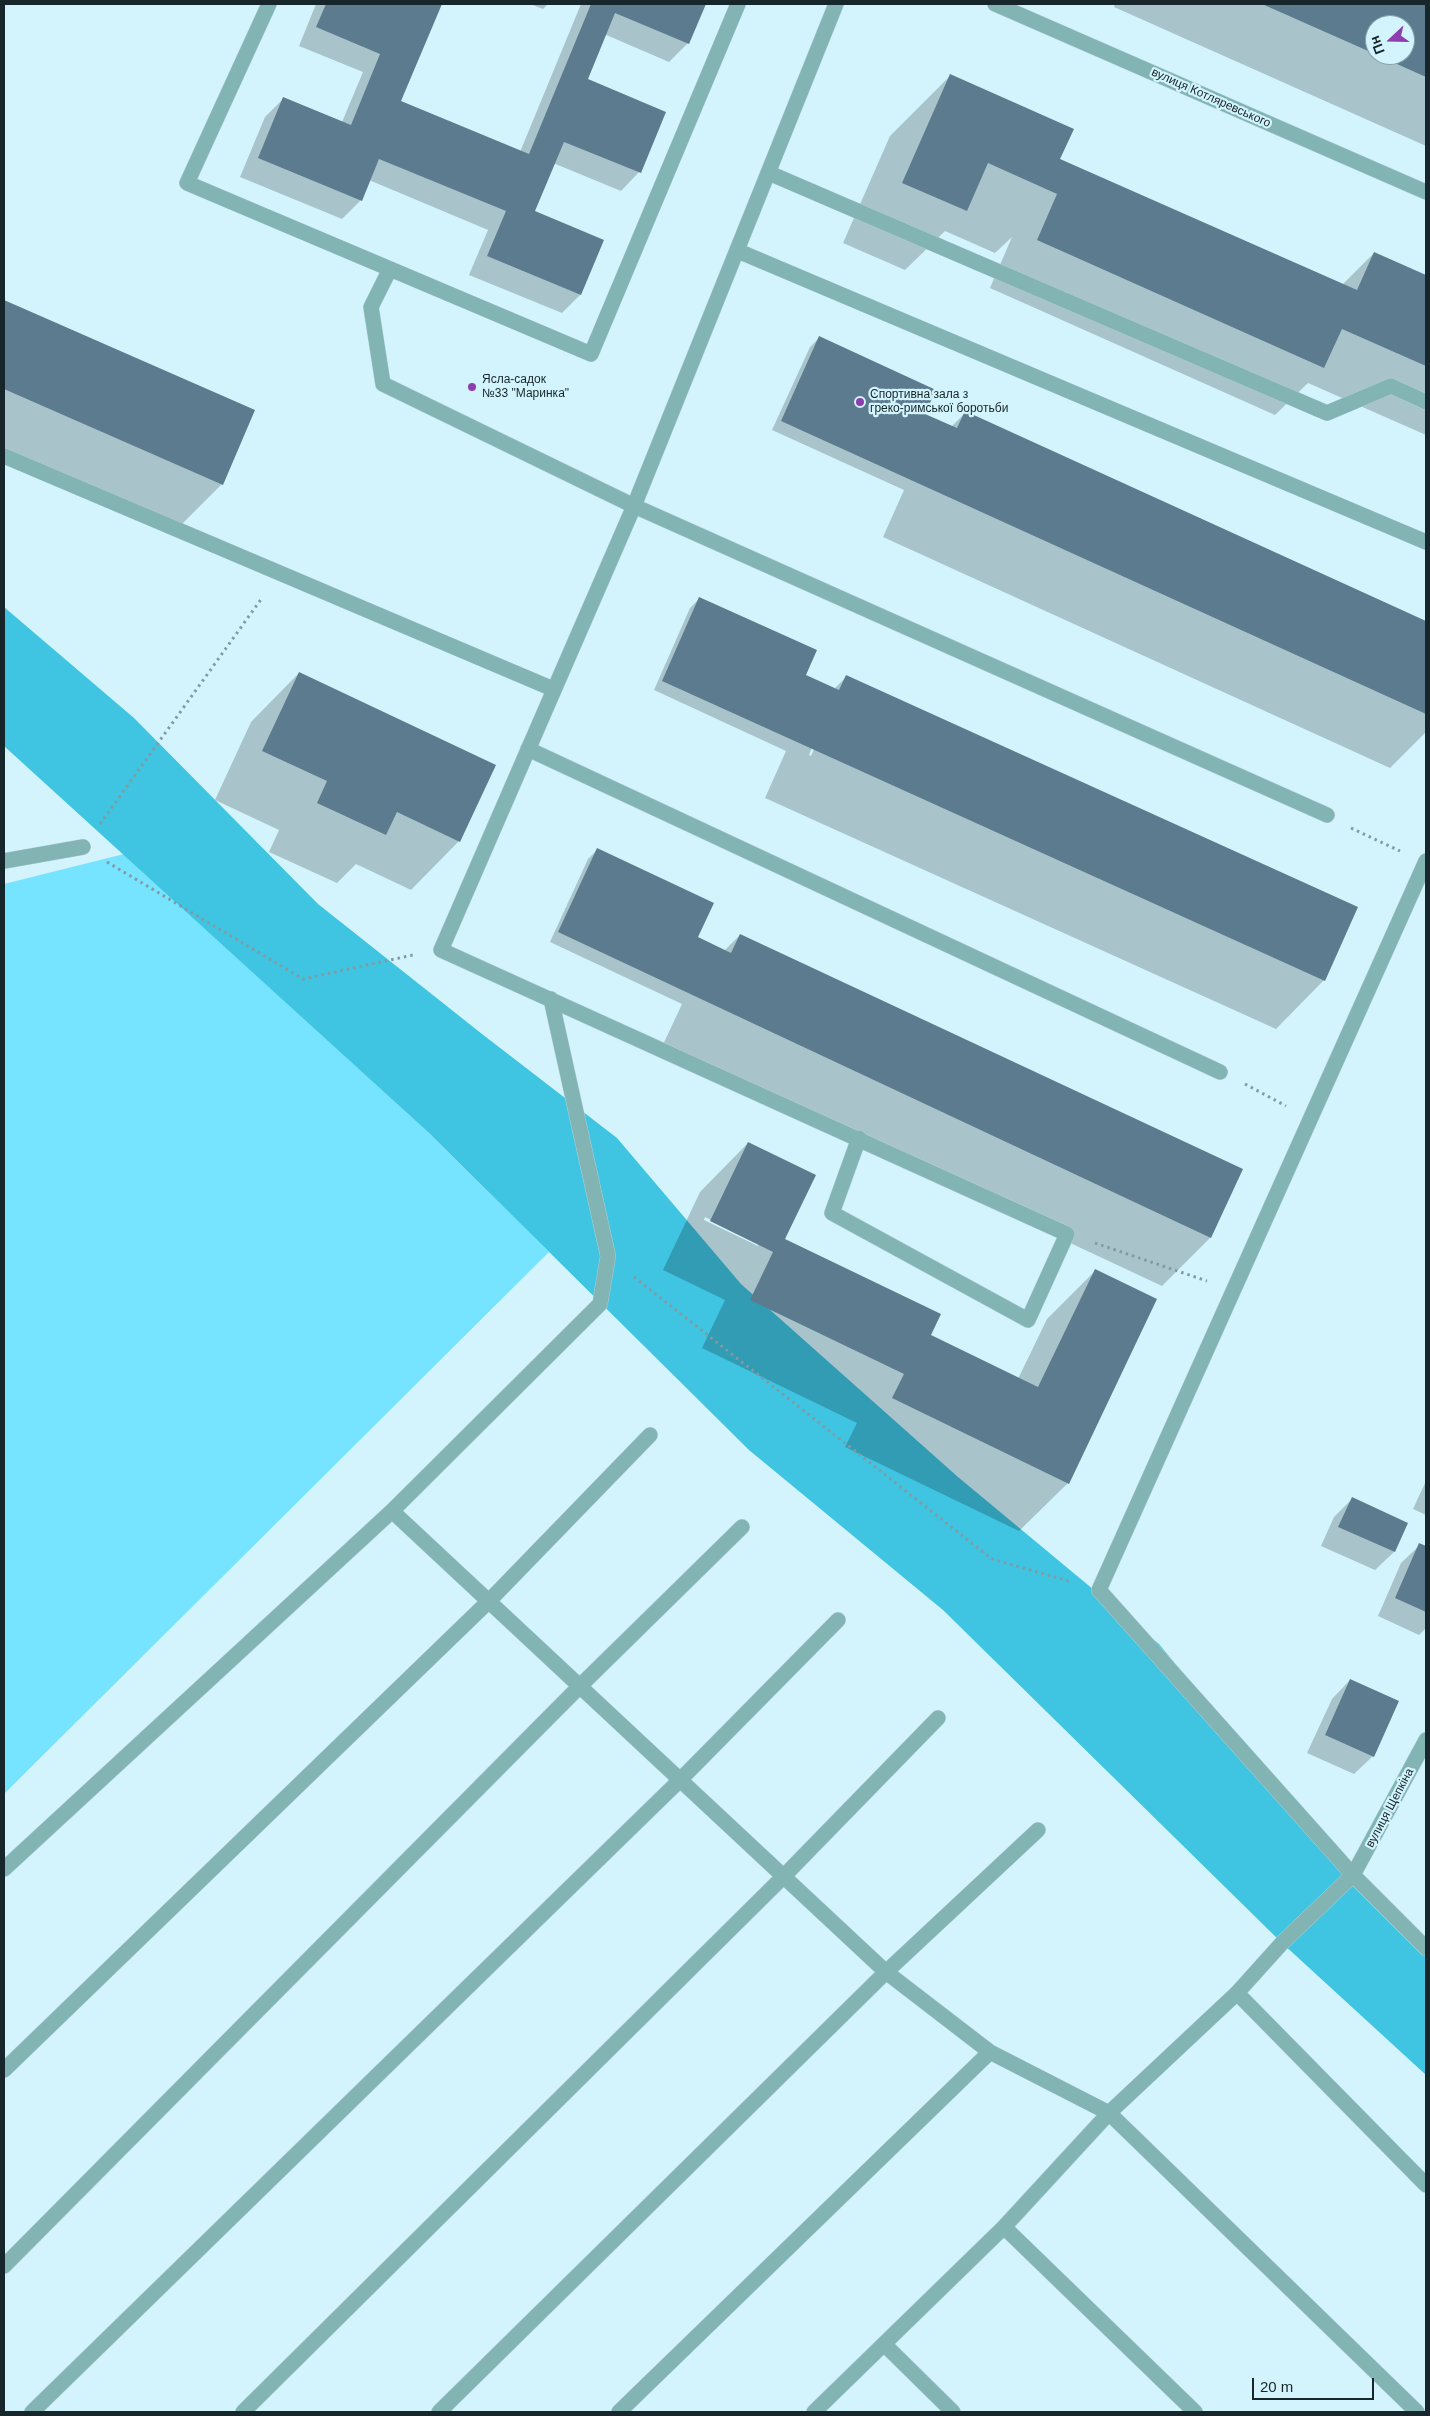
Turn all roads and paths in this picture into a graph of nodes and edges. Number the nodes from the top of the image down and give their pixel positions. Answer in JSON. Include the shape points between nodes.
{"nodes":[{"id":1,"x":269,"y":4,"type":"edge"},
{"id":2,"x":738,"y":4,"type":"edge"},
{"id":3,"x":836,"y":4,"type":"edge"},
{"id":4,"x":995,"y":4,"type":"edge"},
{"id":5,"x":769,"y":173,"type":"junction"},
{"id":6,"x":1426,"y":192,"type":"edge"},
{"id":7,"x":738,"y":251,"type":"junction"},
{"id":8,"x":390,"y":269,"type":"junction"},
{"id":9,"x":1426,"y":402,"type":"edge"},
{"id":10,"x":4,"y":456,"type":"edge"},
{"id":11,"x":634,"y":506,"type":"junction"},
{"id":12,"x":1426,"y":542,"type":"edge"},
{"id":13,"x":280,"y":573,"type":"junction"},
{"id":14,"x":553,"y":689,"type":"junction"},
{"id":15,"x":528,"y":748,"type":"junction"},
{"id":16,"x":1326,"y":814,"type":"joint"},
{"id":17,"x":83,"y":847,"type":"junction"},
{"id":18,"x":4,"y":861,"type":"edge"},
{"id":19,"x":1426,"y":862,"type":"edge"},
{"id":20,"x":441,"y":950,"type":"junction"},
{"id":21,"x":550,"y":999,"type":"junction"},
{"id":22,"x":1220,"y":1072,"type":"joint"},
{"id":23,"x":1311,"y":1118,"type":"junction"},
{"id":24,"x":859,"y":1138,"type":"junction"},
{"id":25,"x":1067,"y":1234,"type":"junction"},
{"id":26,"x":608,"y":1256,"type":"junction"},
{"id":27,"x":1234,"y":1290,"type":"junction"},
{"id":28,"x":650,"y":1435,"type":"dead end"},
{"id":29,"x":392,"y":1511,"type":"junction"},
{"id":30,"x":742,"y":1527,"type":"dead end"},
{"id":31,"x":1099,"y":1590,"type":"junction"},
{"id":32,"x":488,"y":1601,"type":"junction"},
{"id":33,"x":838,"y":1620,"type":"dead end"},
{"id":34,"x":580,"y":1686,"type":"junction"},
{"id":35,"x":938,"y":1718,"type":"dead end"},
{"id":36,"x":1426,"y":1740,"type":"edge"},
{"id":37,"x":680,"y":1780,"type":"junction"},
{"id":38,"x":1038,"y":1830,"type":"dead end"},
{"id":39,"x":4,"y":1868,"type":"edge"},
{"id":40,"x":1353,"y":1875,"type":"junction"},
{"id":41,"x":783,"y":1877,"type":"junction"},
{"id":42,"x":1426,"y":1948,"type":"edge"},
{"id":43,"x":886,"y":1972,"type":"junction"},
{"id":44,"x":1237,"y":1993,"type":"junction"},
{"id":45,"x":990,"y":2052,"type":"junction"},
{"id":46,"x":4,"y":2070,"type":"edge"},
{"id":47,"x":1109,"y":2113,"type":"junction"},
{"id":48,"x":1426,"y":2185,"type":"edge"},
{"id":49,"x":1004,"y":2227,"type":"junction"},
{"id":50,"x":4,"y":2266,"type":"edge"},
{"id":51,"x":884,"y":2344,"type":"junction"},
{"id":52,"x":32,"y":2412,"type":"edge"},
{"id":53,"x":243,"y":2412,"type":"edge"},
{"id":54,"x":439,"y":2412,"type":"edge"},
{"id":55,"x":619,"y":2412,"type":"edge"},
{"id":56,"x":814,"y":2412,"type":"edge"},
{"id":57,"x":953,"y":2412,"type":"edge"},
{"id":58,"x":1194,"y":2412,"type":"edge"},
{"id":59,"x":1417,"y":2412,"type":"edge"}],
"edges":[{"from":1,"to":8,"type":"street","via":[[187,183]]},
{"from":2,"to":8,"type":"street","via":[[591,354]]},
{"from":3,"to":5,"type":"street"},
{"from":4,"to":6,"type":"street","name":"вулиця Котляревського"},
{"from":5,"to":7,"type":"street"},
{"from":5,"to":9,"type":"street","via":[[1327,413],[1391,386]]},
{"from":7,"to":11,"type":"street"},
{"from":7,"to":12,"type":"street"},
{"from":8,"to":11,"type":"street","via":[[371,307],[383,384]]},
{"from":10,"to":13,"type":"street"},
{"from":11,"to":14,"type":"street"},
{"from":11,"to":16,"type":"street"},
{"from":13,"to":14,"type":"street"},
{"from":13,"to":17,"type":"path"},
{"from":14,"to":15,"type":"street"},
{"from":15,"to":20,"type":"street"},
{"from":15,"to":22,"type":"street"},
{"from":16,"to":19,"type":"path"},
{"from":17,"to":18,"type":"street"},
{"from":17,"to":20,"type":"path","via":[[303,979]]},
{"from":19,"to":23,"type":"street"},
{"from":20,"to":21,"type":"street"},
{"from":21,"to":24,"type":"street"},
{"from":21,"to":26,"type":"street"},
{"from":22,"to":23,"type":"path"},
{"from":23,"to":27,"type":"street"},
{"from":24,"to":25,"type":"street"},
{"from":24,"to":25,"type":"street","via":[[832,1213],[1028,1320]]},
{"from":25,"to":27,"type":"path"},
{"from":26,"to":29,"type":"street","via":[[600,1304]]},
{"from":26,"to":31,"type":"path","via":[[992,1559]]},
{"from":27,"to":31,"type":"street"},
{"from":28,"to":32,"type":"street"},
{"from":29,"to":32,"type":"street"},
{"from":29,"to":39,"type":"street"},
{"from":30,"to":34,"type":"street"},
{"from":31,"to":40,"type":"street"},
{"from":32,"to":34,"type":"street"},
{"from":32,"to":46,"type":"street"},
{"from":33,"to":37,"type":"street"},
{"from":34,"to":37,"type":"street"},
{"from":34,"to":50,"type":"street"},
{"from":35,"to":41,"type":"street"},
{"from":36,"to":40,"type":"street","name":"вулиця Щепкіна"},
{"from":37,"to":41,"type":"street"},
{"from":37,"to":52,"type":"street"},
{"from":38,"to":43,"type":"street"},
{"from":40,"to":42,"type":"street"},
{"from":40,"to":44,"type":"street","name":"вулиця Щепкіна","via":[[1282,1943]]},
{"from":41,"to":43,"type":"street"},
{"from":41,"to":53,"type":"street"},
{"from":43,"to":45,"type":"street"},
{"from":43,"to":54,"type":"street"},
{"from":44,"to":47,"type":"street","name":"вулиця Щепкіна"},
{"from":44,"to":48,"type":"street"},
{"from":45,"to":47,"type":"street"},
{"from":45,"to":55,"type":"street"},
{"from":47,"to":49,"type":"street","name":"вулиця Щепкіна"},
{"from":47,"to":59,"type":"street"},
{"from":49,"to":51,"type":"street","name":"вулиця Щепкіна"},
{"from":49,"to":58,"type":"street"},
{"from":51,"to":56,"type":"street","name":"вулиця Щепкіна"},
{"from":51,"to":57,"type":"street"}]}
